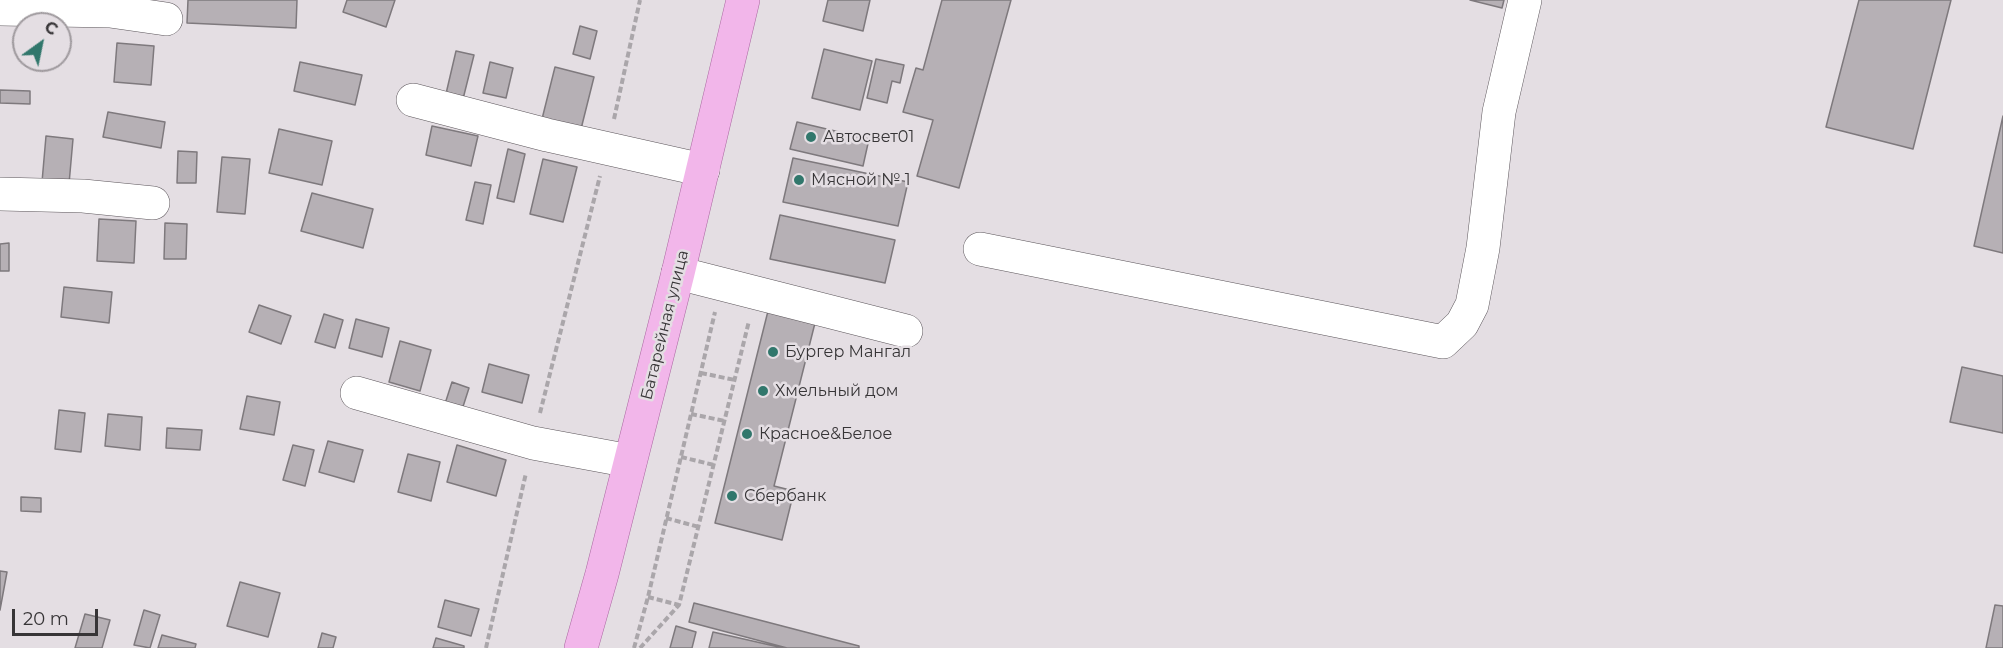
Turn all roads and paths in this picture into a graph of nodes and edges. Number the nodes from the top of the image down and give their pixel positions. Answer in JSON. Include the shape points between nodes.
{"nodes":[{"id":1,"x":640,"y":0,"type":"edge"},
{"id":2,"x":743,"y":0,"type":"edge"},
{"id":3,"x":1525,"y":0,"type":"edge"},
{"id":4,"x":0,"y":9,"type":"edge"},
{"id":5,"x":166,"y":19,"type":"dead end"},
{"id":6,"x":413,"y":100,"type":"dead end"},
{"id":7,"x":607,"y":148,"type":"junction"},
{"id":8,"x":703,"y":170,"type":"junction"},
{"id":9,"x":0,"y":194,"type":"edge"},
{"id":10,"x":153,"y":203,"type":"dead end"},
{"id":11,"x":980,"y":249,"type":"dead end"},
{"id":12,"x":678,"y":273,"type":"junction"},
{"id":13,"x":716,"y":309,"type":"dead end"},
{"id":14,"x":751,"y":315,"type":"dead end"},
{"id":15,"x":906,"y":332,"type":"dead end"},
{"id":16,"x":701,"y":373,"type":"junction"},
{"id":17,"x":735,"y":380,"type":"junction"},
{"id":18,"x":357,"y":393,"type":"dead end"},
{"id":19,"x":691,"y":414,"type":"junction"},
{"id":20,"x":724,"y":421,"type":"junction"},
{"id":21,"x":533,"y":443,"type":"junction"},
{"id":22,"x":681,"y":457,"type":"junction"},
{"id":23,"x":630,"y":461,"type":"junction"},
{"id":24,"x":714,"y":465,"type":"junction"},
{"id":25,"x":666,"y":518,"type":"junction"},
{"id":26,"x":699,"y":526,"type":"junction"},
{"id":27,"x":648,"y":597,"type":"junction"},
{"id":28,"x":680,"y":605,"type":"junction"},
{"id":29,"x":486,"y":648,"type":"edge"},
{"id":30,"x":581,"y":648,"type":"edge"},
{"id":31,"x":634,"y":648,"type":"edge"},
{"id":32,"x":640,"y":648,"type":"edge"}],
"edges":[{"from":1,"to":7,"type":"path"},
{"from":2,"to":8,"type":"main road","name":"Батарейная улица"},
{"from":3,"to":11,"type":"lane","via":[[1499,112],[1484,248],[1472,306],[1462,324],[1443,342]]},
{"from":4,"to":5,"type":"lane","via":[[110,11]]},
{"from":6,"to":7,"type":"lane"},
{"from":7,"to":8,"type":"lane"},
{"from":7,"to":21,"type":"path"},
{"from":8,"to":12,"type":"main road","name":"Батарейная улица"},
{"from":9,"to":10,"type":"lane"},
{"from":12,"to":15,"type":"lane"},
{"from":12,"to":23,"type":"main road","name":"Батарейная улица"},
{"from":13,"to":16,"type":"path"},
{"from":14,"to":17,"type":"path"},
{"from":16,"to":17,"type":"path"},
{"from":16,"to":19,"type":"path"},
{"from":17,"to":20,"type":"path"},
{"from":18,"to":21,"type":"lane"},
{"from":19,"to":20,"type":"path"},
{"from":19,"to":22,"type":"path"},
{"from":20,"to":24,"type":"path"},
{"from":21,"to":23,"type":"lane"},
{"from":21,"to":29,"type":"path"},
{"from":22,"to":24,"type":"path"},
{"from":22,"to":25,"type":"path"},
{"from":23,"to":30,"type":"main road","name":"Батарейная улица"},
{"from":24,"to":26,"type":"path"},
{"from":25,"to":26,"type":"path"},
{"from":25,"to":27,"type":"path"},
{"from":26,"to":28,"type":"path"},
{"from":27,"to":28,"type":"path"},
{"from":27,"to":31,"type":"path"},
{"from":28,"to":32,"type":"path"}]}
